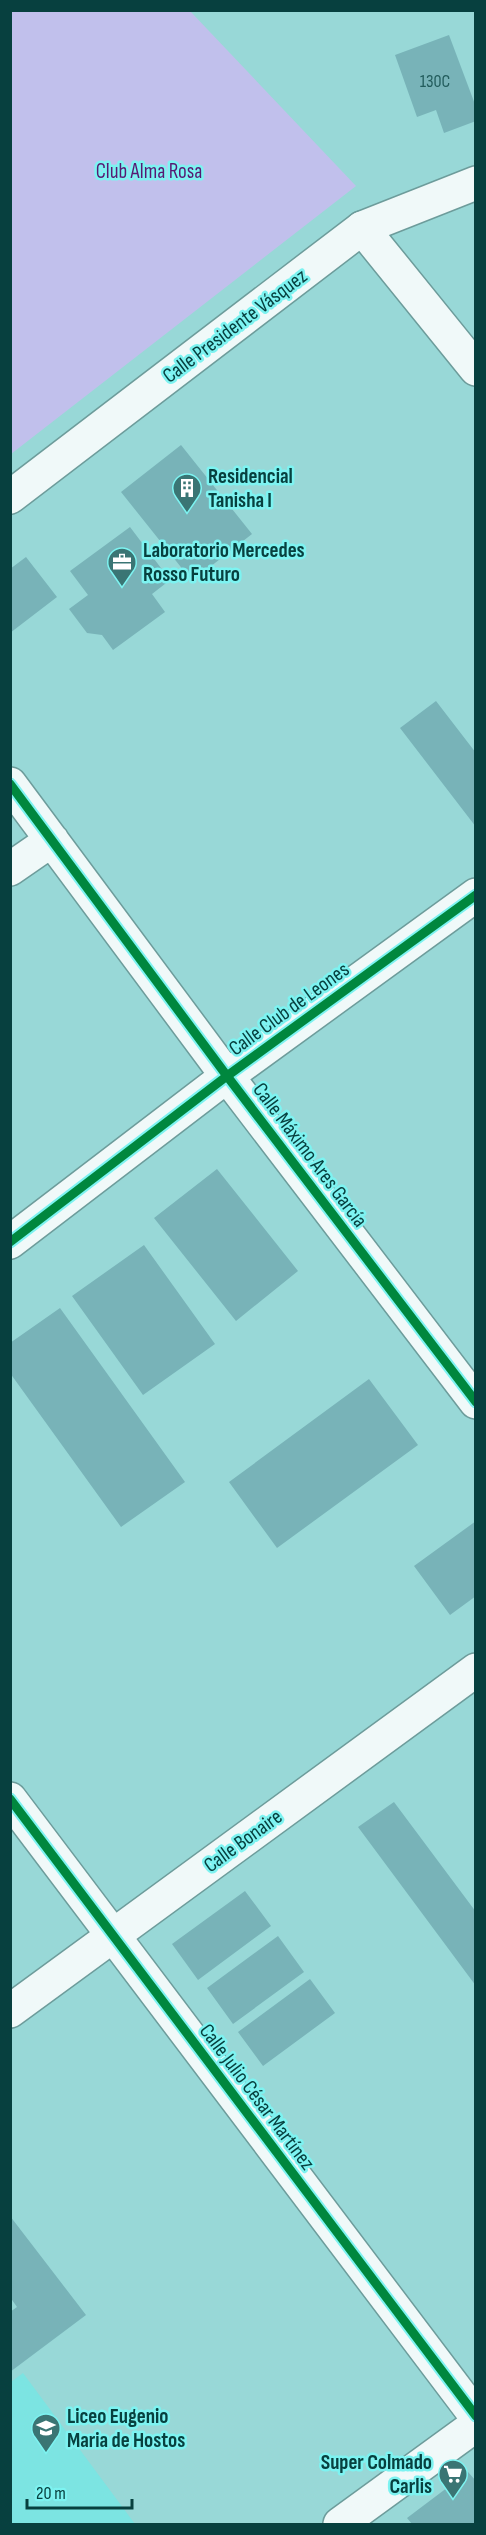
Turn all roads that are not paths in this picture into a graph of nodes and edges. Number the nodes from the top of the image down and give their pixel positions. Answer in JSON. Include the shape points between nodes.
{"nodes":[{"id":1,"x":476,"y":183,"type":"edge"},
{"id":2,"x":362,"y":228,"type":"junction"},
{"id":3,"x":476,"y":369,"type":"edge"},
{"id":4,"x":10,"y":497,"type":"edge"},
{"id":5,"x":10,"y":784,"type":"edge"},
{"id":6,"x":52,"y":840,"type":"junction"},
{"id":7,"x":10,"y":870,"type":"edge"},
{"id":8,"x":476,"y":895,"type":"edge"},
{"id":9,"x":227,"y":1076,"type":"junction"},
{"id":10,"x":10,"y":1242,"type":"edge"},
{"id":11,"x":476,"y":1402,"type":"edge"},
{"id":12,"x":476,"y":1670,"type":"edge"},
{"id":13,"x":10,"y":1799,"type":"edge"},
{"id":14,"x":113,"y":1936,"type":"junction"},
{"id":15,"x":10,"y":2011,"type":"edge"},
{"id":16,"x":476,"y":2416,"type":"edge"},
{"id":17,"x":476,"y":2425,"type":"edge"},
{"id":18,"x":340,"y":2524,"type":"edge"}],
"edges":[{"from":1,"to":2,"type":"street","name":"Calle Presidente Vásquez"},
{"from":2,"to":3,"type":"street"},
{"from":2,"to":4,"type":"street","name":"Calle Presidente Vásquez"},
{"from":5,"to":6,"type":"street","name":"Calle Máximo Ares García"},
{"from":6,"to":7,"type":"street"},
{"from":6,"to":9,"type":"street","name":"Calle Máximo Ares García"},
{"from":8,"to":9,"type":"street","name":"Calle Club de Leones"},
{"from":9,"to":10,"type":"street","name":"Calle Club de Leones"},
{"from":9,"to":11,"type":"street","name":"Calle Máximo Ares García"},
{"from":12,"to":14,"type":"street","name":"Calle Bonaire"},
{"from":13,"to":14,"type":"street","name":"Calle Julio César Martínez"},
{"from":14,"to":15,"type":"street","name":"Calle Bonaire"},
{"from":14,"to":16,"type":"street","name":"Calle Julio César Martínez"},
{"from":17,"to":18,"type":"street"}]}
